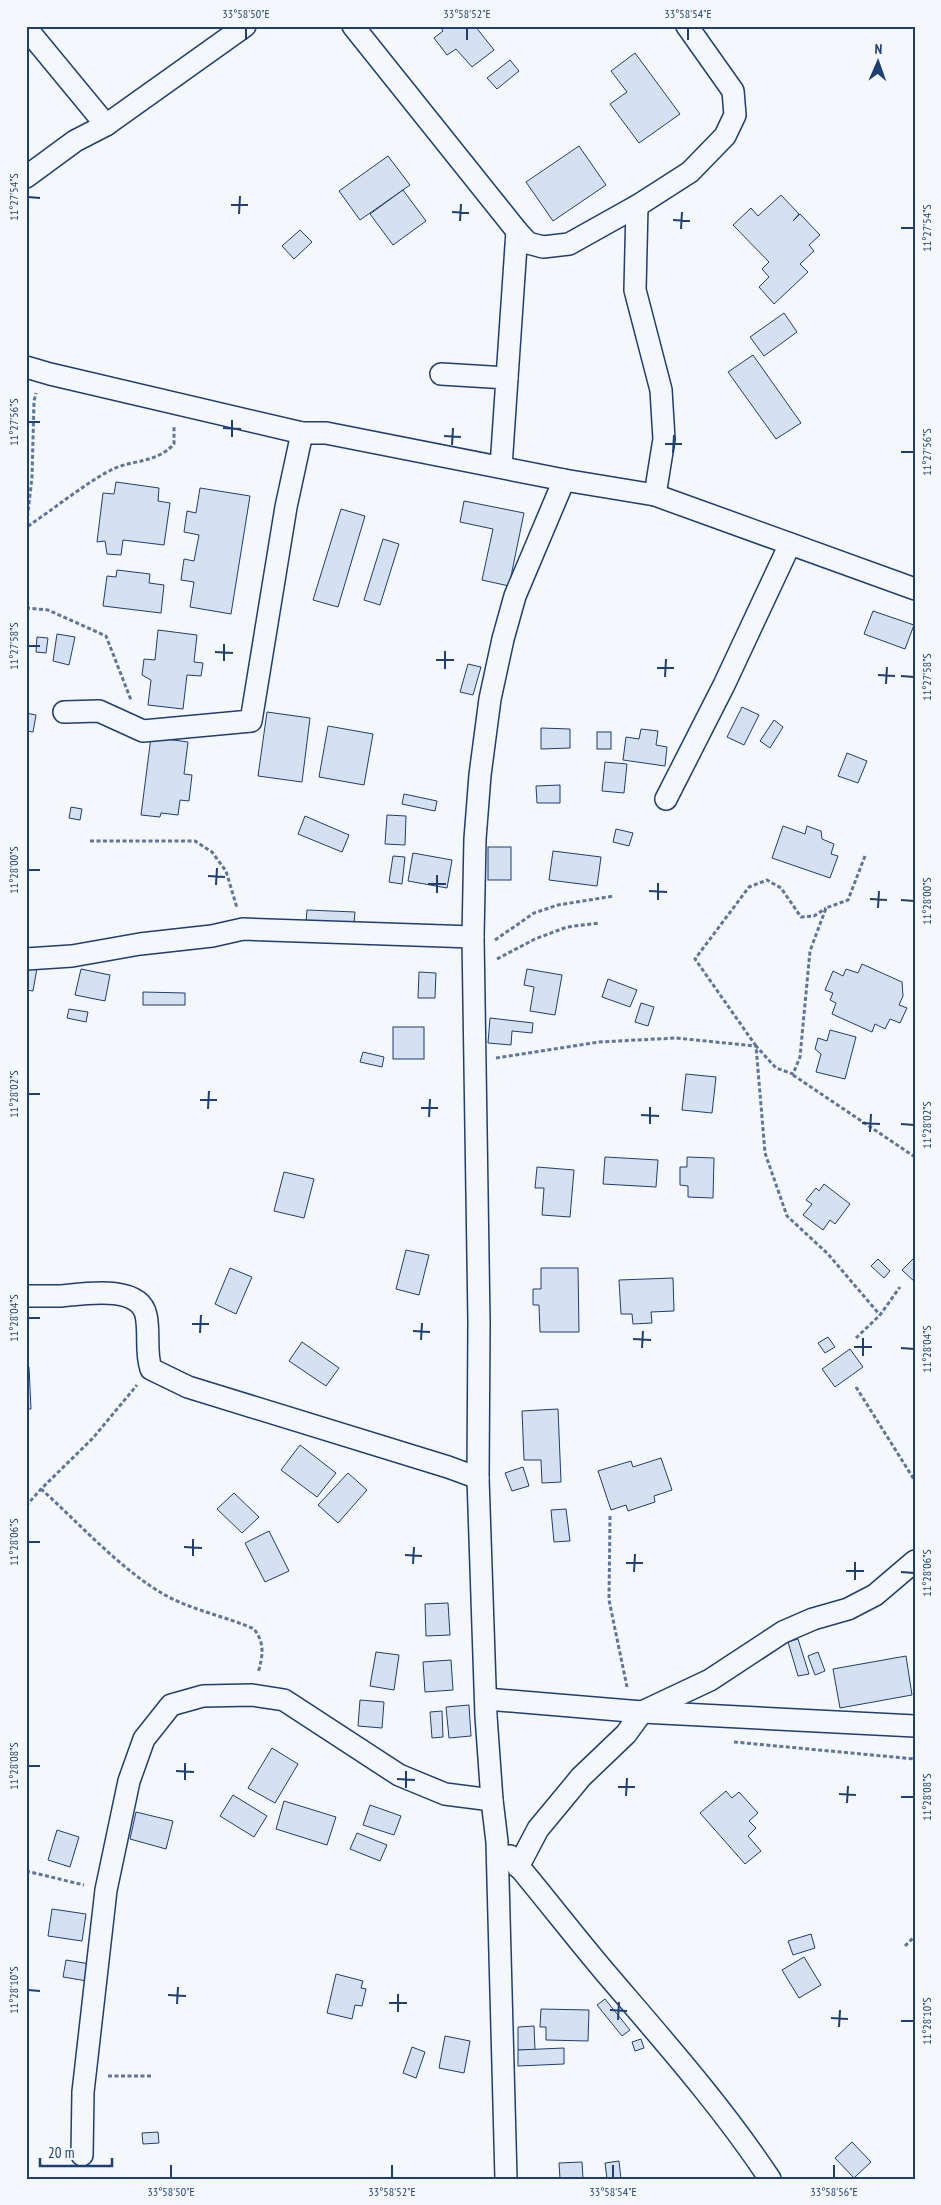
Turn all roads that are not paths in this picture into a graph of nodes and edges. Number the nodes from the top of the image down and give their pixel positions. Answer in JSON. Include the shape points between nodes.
{"nodes":[{"id":1,"x":245,"y":26,"type":"edge"},
{"id":2,"x":353,"y":26,"type":"edge"},
{"id":3,"x":687,"y":26,"type":"edge"},
{"id":4,"x":26,"y":28,"type":"edge"},
{"id":5,"x":106,"y":125,"type":"junction"},
{"id":6,"x":26,"y":177,"type":"edge"},
{"id":7,"x":637,"y":206,"type":"junction"},
{"id":8,"x":517,"y":231,"type":"junction"},
{"id":9,"x":26,"y":367,"type":"edge"},
{"id":10,"x":440,"y":374,"type":"dead end"},
{"id":11,"x":507,"y":378,"type":"junction"},
{"id":12,"x":302,"y":432,"type":"junction"},
{"id":13,"x":500,"y":467,"type":"junction"},
{"id":14,"x":564,"y":480,"type":"junction"},
{"id":15,"x":655,"y":495,"type":"junction"},
{"id":16,"x":790,"y":544,"type":"junction"},
{"id":17,"x":915,"y":589,"type":"edge"},
{"id":18,"x":64,"y":712,"type":"dead end"},
{"id":19,"x":666,"y":799,"type":"dead end"},
{"id":20,"x":474,"y":954,"type":"junction"},
{"id":21,"x":26,"y":959,"type":"edge"},
{"id":22,"x":26,"y":1296,"type":"edge"},
{"id":23,"x":478,"y":1478,"type":"junction"},
{"id":24,"x":915,"y":1561,"type":"edge"},
{"id":25,"x":486,"y":1699,"type":"junction"},
{"id":26,"x":642,"y":1712,"type":"junction"},
{"id":27,"x":915,"y":1726,"type":"edge"},
{"id":28,"x":492,"y":1800,"type":"junction"},
{"id":29,"x":498,"y":1842,"type":"junction"},
{"id":30,"x":518,"y":1867,"type":"junction"},
{"id":31,"x":82,"y":2155,"type":"dead end"},
{"id":32,"x":506,"y":2179,"type":"edge"},
{"id":33,"x":770,"y":2179,"type":"edge"}],
"edges":[{"from":1,"to":5,"type":"street"},
{"from":2,"to":8,"type":"street"},
{"from":3,"to":7,"type":"street","via":[[733,91],[735,115],[724,136],[690,172]]},
{"from":4,"to":5,"type":"street"},
{"from":5,"to":6,"type":"street"},
{"from":7,"to":8,"type":"street","via":[[569,244],[543,246],[528,243]]},
{"from":7,"to":15,"type":"street","via":[[635,290],[661,390],[664,439]]},
{"from":8,"to":11,"type":"street"},
{"from":9,"to":12,"type":"street"},
{"from":10,"to":11,"type":"street"},
{"from":11,"to":13,"type":"street"},
{"from":12,"to":13,"type":"street","via":[[326,433]]},
{"from":12,"to":18,"type":"street","via":[[286,507],[251,721],[143,731],[98,711]]},
{"from":13,"to":14,"type":"street"},
{"from":14,"to":15,"type":"street"},
{"from":14,"to":20,"type":"street","via":[[515,596],[490,699],[475,839]]},
{"from":15,"to":16,"type":"street"},
{"from":16,"to":17,"type":"street"},
{"from":16,"to":19,"type":"street"},
{"from":20,"to":21,"type":"street","via":[[243,929],[72,956]]},
{"from":20,"to":23,"type":"street"},
{"from":22,"to":23,"type":"street","via":[[97,1291],[119,1294],[138,1303],[146,1314],[151,1369],[188,1387]]},
{"from":23,"to":25,"type":"street"},
{"from":24,"to":26,"type":"street","via":[[875,1595],[848,1609],[783,1632],[710,1680]]},
{"from":25,"to":26,"type":"street"},
{"from":25,"to":28,"type":"street"},
{"from":26,"to":27,"type":"street"},
{"from":26,"to":30,"type":"street","via":[[626,1734],[581,1777],[538,1829]]},
{"from":28,"to":29,"type":"street"},
{"from":28,"to":31,"type":"street","via":[[445,1794],[399,1775],[284,1700],[252,1695],[203,1696],[171,1705],[144,1739],[129,1781],[106,1890],[85,2076]]},
{"from":29,"to":30,"type":"street"},
{"from":29,"to":32,"type":"street"},
{"from":30,"to":33,"type":"street","via":[[682,2061]]}]}
